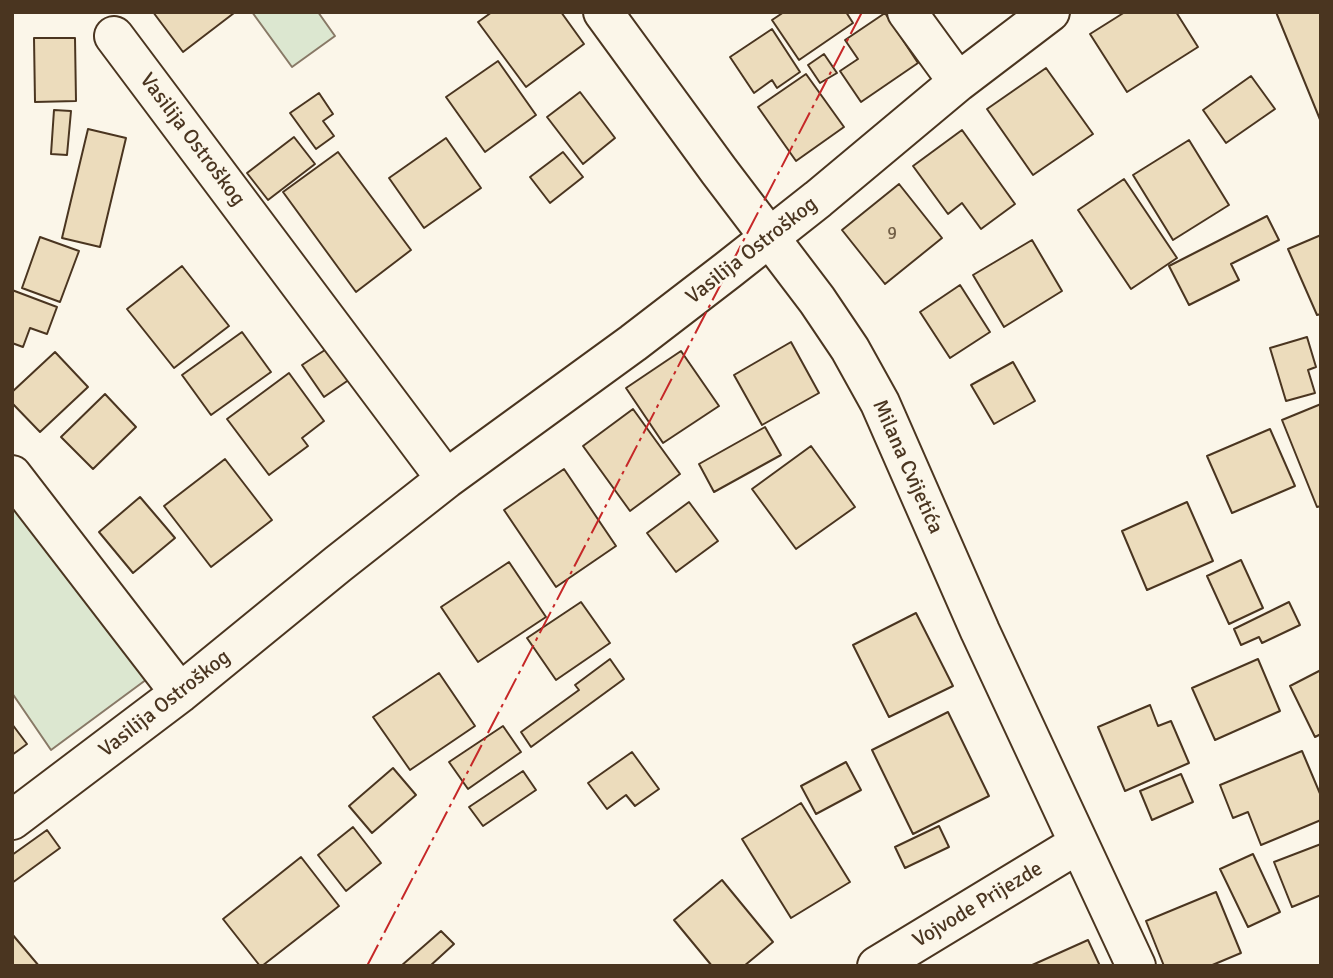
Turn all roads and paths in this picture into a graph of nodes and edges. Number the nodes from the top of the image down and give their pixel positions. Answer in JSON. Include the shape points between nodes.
{"nodes":[{"id":1,"x":603,"y":12,"type":"edge"},
{"id":2,"x":906,"y":12,"type":"edge"},
{"id":3,"x":1050,"y":12,"type":"edge"},
{"id":4,"x":114,"y":36,"type":"dead end"},
{"id":5,"x":958,"y":82,"type":"junction"},
{"id":6,"x":769,"y":238,"type":"junction"},
{"id":7,"x":12,"y":474,"type":"edge"},
{"id":8,"x":446,"y":479,"type":"junction"},
{"id":9,"x":180,"y":694,"type":"junction"},
{"id":10,"x":12,"y":820,"type":"edge"},
{"id":11,"x":1078,"y":844,"type":"junction"},
{"id":12,"x":877,"y":966,"type":"edge"},
{"id":13,"x":1136,"y":966,"type":"edge"}],
"edges":[{"from":1,"to":6,"type":"street","name":"Milana Cvijetića"},
{"from":2,"to":5,"type":"street"},
{"from":3,"to":5,"type":"street","name":"Vasilija Ostroškog"},
{"from":4,"to":8,"type":"street","name":"Vasilija Ostroškog"},
{"from":5,"to":6,"type":"street","name":"Vasilija Ostroškog"},
{"from":6,"to":8,"type":"street","name":"Vasilija Ostroškog"},
{"from":6,"to":11,"type":"street","name":"Milana Cvijetića","via":[[850,349],[880,403]]},
{"from":7,"to":9,"type":"street"},
{"from":8,"to":9,"type":"street","name":"Vasilija Ostroškog"},
{"from":9,"to":10,"type":"street","name":"Vasilija Ostroškog"},
{"from":11,"to":12,"type":"street","name":"Vojvode Prijezde"},
{"from":11,"to":13,"type":"street","name":"Milana Cvijetića"}]}
